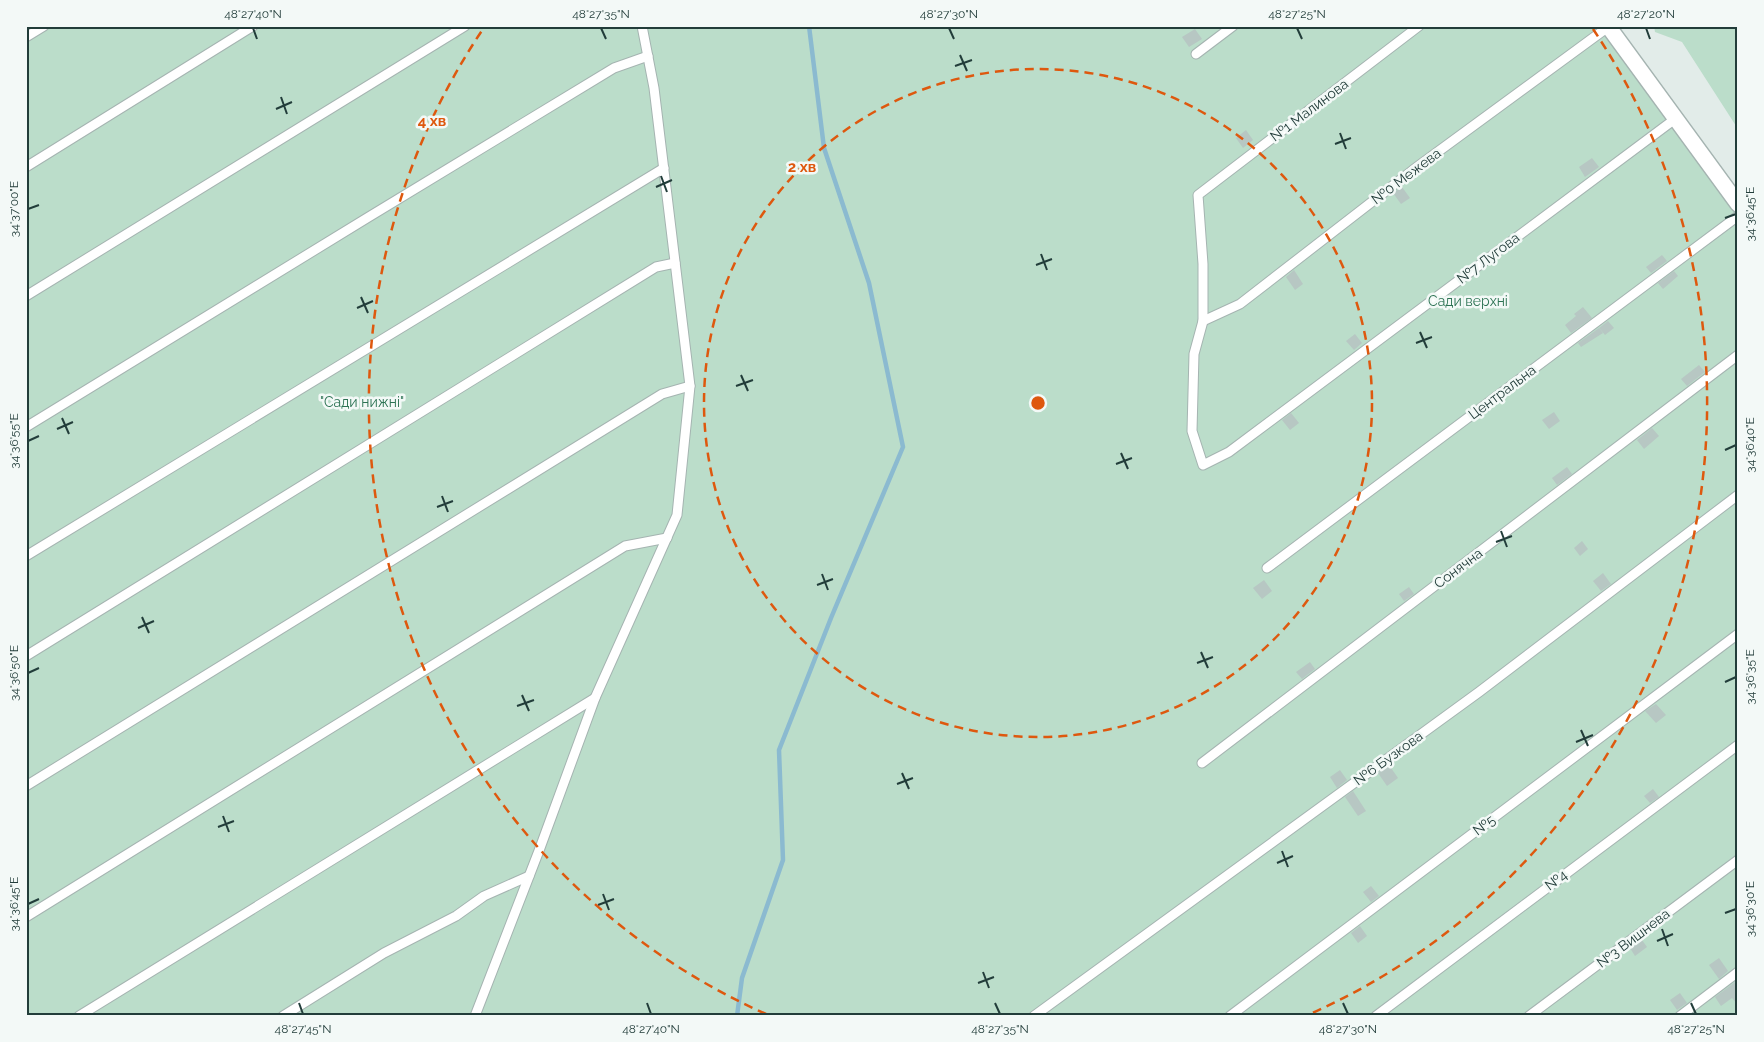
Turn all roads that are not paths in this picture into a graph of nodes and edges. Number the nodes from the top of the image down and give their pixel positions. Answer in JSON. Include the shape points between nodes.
{"nodes":[{"id":1,"x":44,"y":26,"type":"edge"},
{"id":2,"x":253,"y":26,"type":"edge"},
{"id":3,"x":464,"y":26,"type":"edge"},
{"id":4,"x":642,"y":26,"type":"edge"},
{"id":5,"x":1233,"y":26,"type":"edge"},
{"id":6,"x":1419,"y":26,"type":"edge"},
{"id":7,"x":1608,"y":27,"type":"edge"},
{"id":8,"x":26,"y":37,"type":"edge"},
{"id":9,"x":1196,"y":54,"type":"dead end"},
{"id":10,"x":648,"y":56,"type":"junction"},
{"id":11,"x":1675,"y":119,"type":"junction"},
{"id":12,"x":26,"y":167,"type":"edge"},
{"id":13,"x":664,"y":168,"type":"junction"},
{"id":14,"x":1738,"y":204,"type":"edge"},
{"id":15,"x":1738,"y":216,"type":"edge"},
{"id":16,"x":675,"y":262,"type":"junction"},
{"id":17,"x":26,"y":296,"type":"edge"},
{"id":18,"x":1203,"y":321,"type":"junction"},
{"id":19,"x":1738,"y":355,"type":"edge"},
{"id":20,"x":690,"y":386,"type":"junction"},
{"id":21,"x":26,"y":427,"type":"edge"},
{"id":22,"x":1738,"y":495,"type":"edge"},
{"id":23,"x":667,"y":538,"type":"junction"},
{"id":24,"x":26,"y":556,"type":"edge"},
{"id":25,"x":1267,"y":568,"type":"dead end"},
{"id":26,"x":1738,"y":634,"type":"edge"},
{"id":27,"x":26,"y":656,"type":"edge"},
{"id":28,"x":595,"y":698,"type":"junction"},
{"id":29,"x":1738,"y":744,"type":"edge"},
{"id":30,"x":1202,"y":763,"type":"dead end"},
{"id":31,"x":26,"y":786,"type":"edge"},
{"id":32,"x":1738,"y":860,"type":"edge"},
{"id":33,"x":529,"y":876,"type":"junction"},
{"id":34,"x":26,"y":917,"type":"edge"},
{"id":35,"x":1738,"y":972,"type":"edge"},
{"id":36,"x":79,"y":1016,"type":"edge"},
{"id":37,"x":283,"y":1016,"type":"edge"},
{"id":38,"x":475,"y":1016,"type":"edge"},
{"id":39,"x":1034,"y":1016,"type":"edge"},
{"id":40,"x":1230,"y":1016,"type":"edge"},
{"id":41,"x":1376,"y":1016,"type":"edge"},
{"id":42,"x":1529,"y":1016,"type":"edge"},
{"id":43,"x":1680,"y":1016,"type":"edge"}],
"edges":[{"from":1,"to":8,"type":"lane"},
{"from":2,"to":12,"type":"lane"},
{"from":3,"to":17,"type":"lane"},
{"from":4,"to":10,"type":"lane"},
{"from":5,"to":9,"type":"lane"},
{"from":6,"to":18,"type":"lane","name":"№1 Малинова","via":[[1198,195]]},
{"from":7,"to":11,"type":"street"},
{"from":7,"to":18,"type":"lane","name":"№0 Межева","via":[[1413,170],[1240,304]]},
{"from":10,"to":13,"type":"lane"},
{"from":10,"to":21,"type":"lane","via":[[614,68]]},
{"from":11,"to":14,"type":"street"},
{"from":11,"to":18,"type":"lane","name":"№7 Лугова","via":[[1229,452],[1203,465],[1192,431],[1194,354]]},
{"from":13,"to":16,"type":"lane"},
{"from":13,"to":24,"type":"lane"},
{"from":15,"to":25,"type":"lane","name":"Центральна"},
{"from":16,"to":20,"type":"lane"},
{"from":16,"to":27,"type":"lane","via":[[656,267]]},
{"from":19,"to":30,"type":"lane","name":"Сонячна"},
{"from":20,"to":23,"type":"lane","via":[[677,515]]},
{"from":20,"to":31,"type":"lane","via":[[662,394]]},
{"from":22,"to":39,"type":"lane","name":"№6 Бузкова","via":[[1479,692]]},
{"from":23,"to":28,"type":"lane"},
{"from":23,"to":34,"type":"lane","via":[[625,546]]},
{"from":26,"to":40,"type":"lane","name":"№5"},
{"from":28,"to":33,"type":"lane"},
{"from":28,"to":36,"type":"lane"},
{"from":29,"to":41,"type":"lane","name":"№4"},
{"from":32,"to":42,"type":"lane","name":"№3 Вишнева"},
{"from":33,"to":37,"type":"lane","via":[[484,896],[456,916],[384,953]]},
{"from":33,"to":38,"type":"lane"},
{"from":35,"to":43,"type":"lane"}]}
